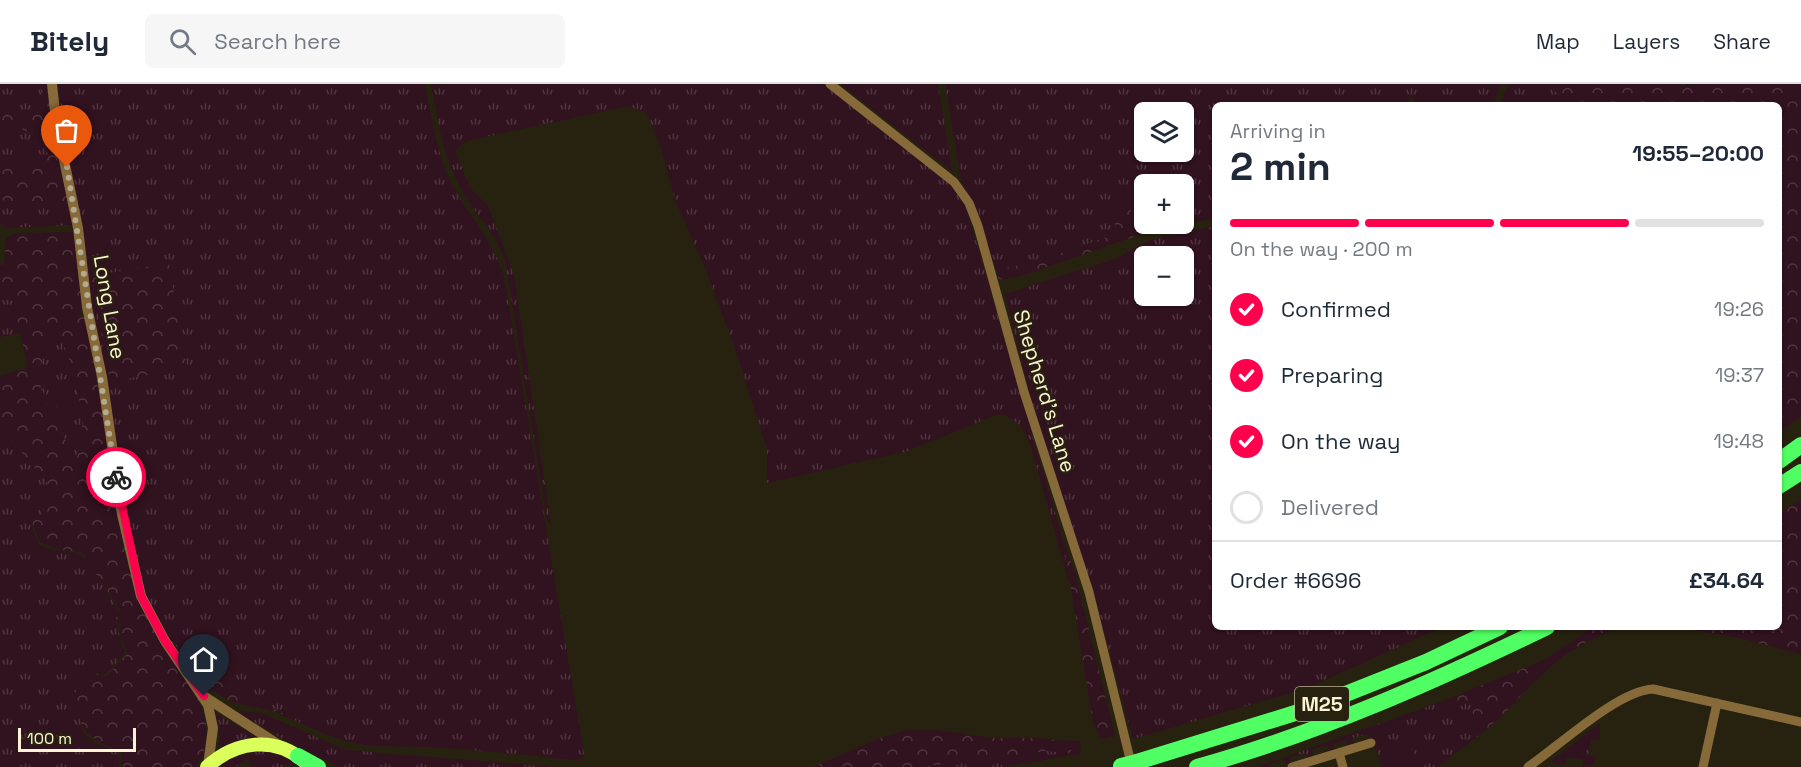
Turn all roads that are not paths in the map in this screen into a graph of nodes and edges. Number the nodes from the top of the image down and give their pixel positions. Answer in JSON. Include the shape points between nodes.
{"nodes":[{"id":1,"x":52,"y":84,"type":"edge"},
{"id":2,"x":830,"y":84,"type":"edge"},
{"id":3,"x":1801,"y":445,"type":"edge"},
{"id":4,"x":1782,"y":459,"type":"edge"},
{"id":5,"x":1801,"y":472,"type":"edge"},
{"id":6,"x":1782,"y":484,"type":"edge"},
{"id":7,"x":1494,"y":630,"type":"edge"},
{"id":8,"x":1540,"y":630,"type":"edge"},
{"id":9,"x":204,"y":696,"type":"junction"},
{"id":10,"x":1717,"y":703,"type":"junction"},
{"id":11,"x":1801,"y":722,"type":"edge"},
{"id":12,"x":1371,"y":743,"type":"dead end"},
{"id":13,"x":1339,"y":753,"type":"junction"},
{"id":14,"x":298,"y":757,"type":"edge"},
{"id":15,"x":1126,"y":765,"type":"edge"},
{"id":16,"x":208,"y":766,"type":"edge"},
{"id":17,"x":318,"y":767,"type":"edge"},
{"id":18,"x":1197,"y":767,"type":"edge"},
{"id":19,"x":1292,"y":767,"type":"edge"},
{"id":20,"x":1343,"y":767,"type":"edge"},
{"id":21,"x":1528,"y":767,"type":"edge"},
{"id":22,"x":1703,"y":767,"type":"edge"}],
"edges":[{"from":1,"to":9,"type":"street","name":"Long Lane","via":[[122,514],[141,596],[165,641]]},
{"from":2,"to":15,"type":"street","name":"Shepherd's Lane","via":[[944,173],[969,203],[1024,392],[1089,592]]},
{"from":3,"to":4,"type":"highway"},
{"from":5,"to":6,"type":"highway"},
{"from":7,"to":15,"type":"highway","number":"M25","via":[[1426,663],[1308,709]]},
{"from":8,"to":18,"type":"highway","number":"M25","via":[[1439,680],[1323,726]]},
{"from":9,"to":14,"type":"street","name":"Long Lane"},
{"from":9,"to":16,"type":"street","name":"Long Lane","via":[[213,728]]},
{"from":10,"to":11,"type":"street"},
{"from":10,"to":21,"type":"street","via":[[1653,689],[1638,692],[1622,698]]},
{"from":10,"to":22,"type":"street"},
{"from":12,"to":13,"type":"street"},
{"from":13,"to":19,"type":"street"},
{"from":13,"to":20,"type":"street"},
{"from":14,"to":16,"type":"main road","via":[[260,744],[239,746]]},
{"from":14,"to":17,"type":"highway"}]}
